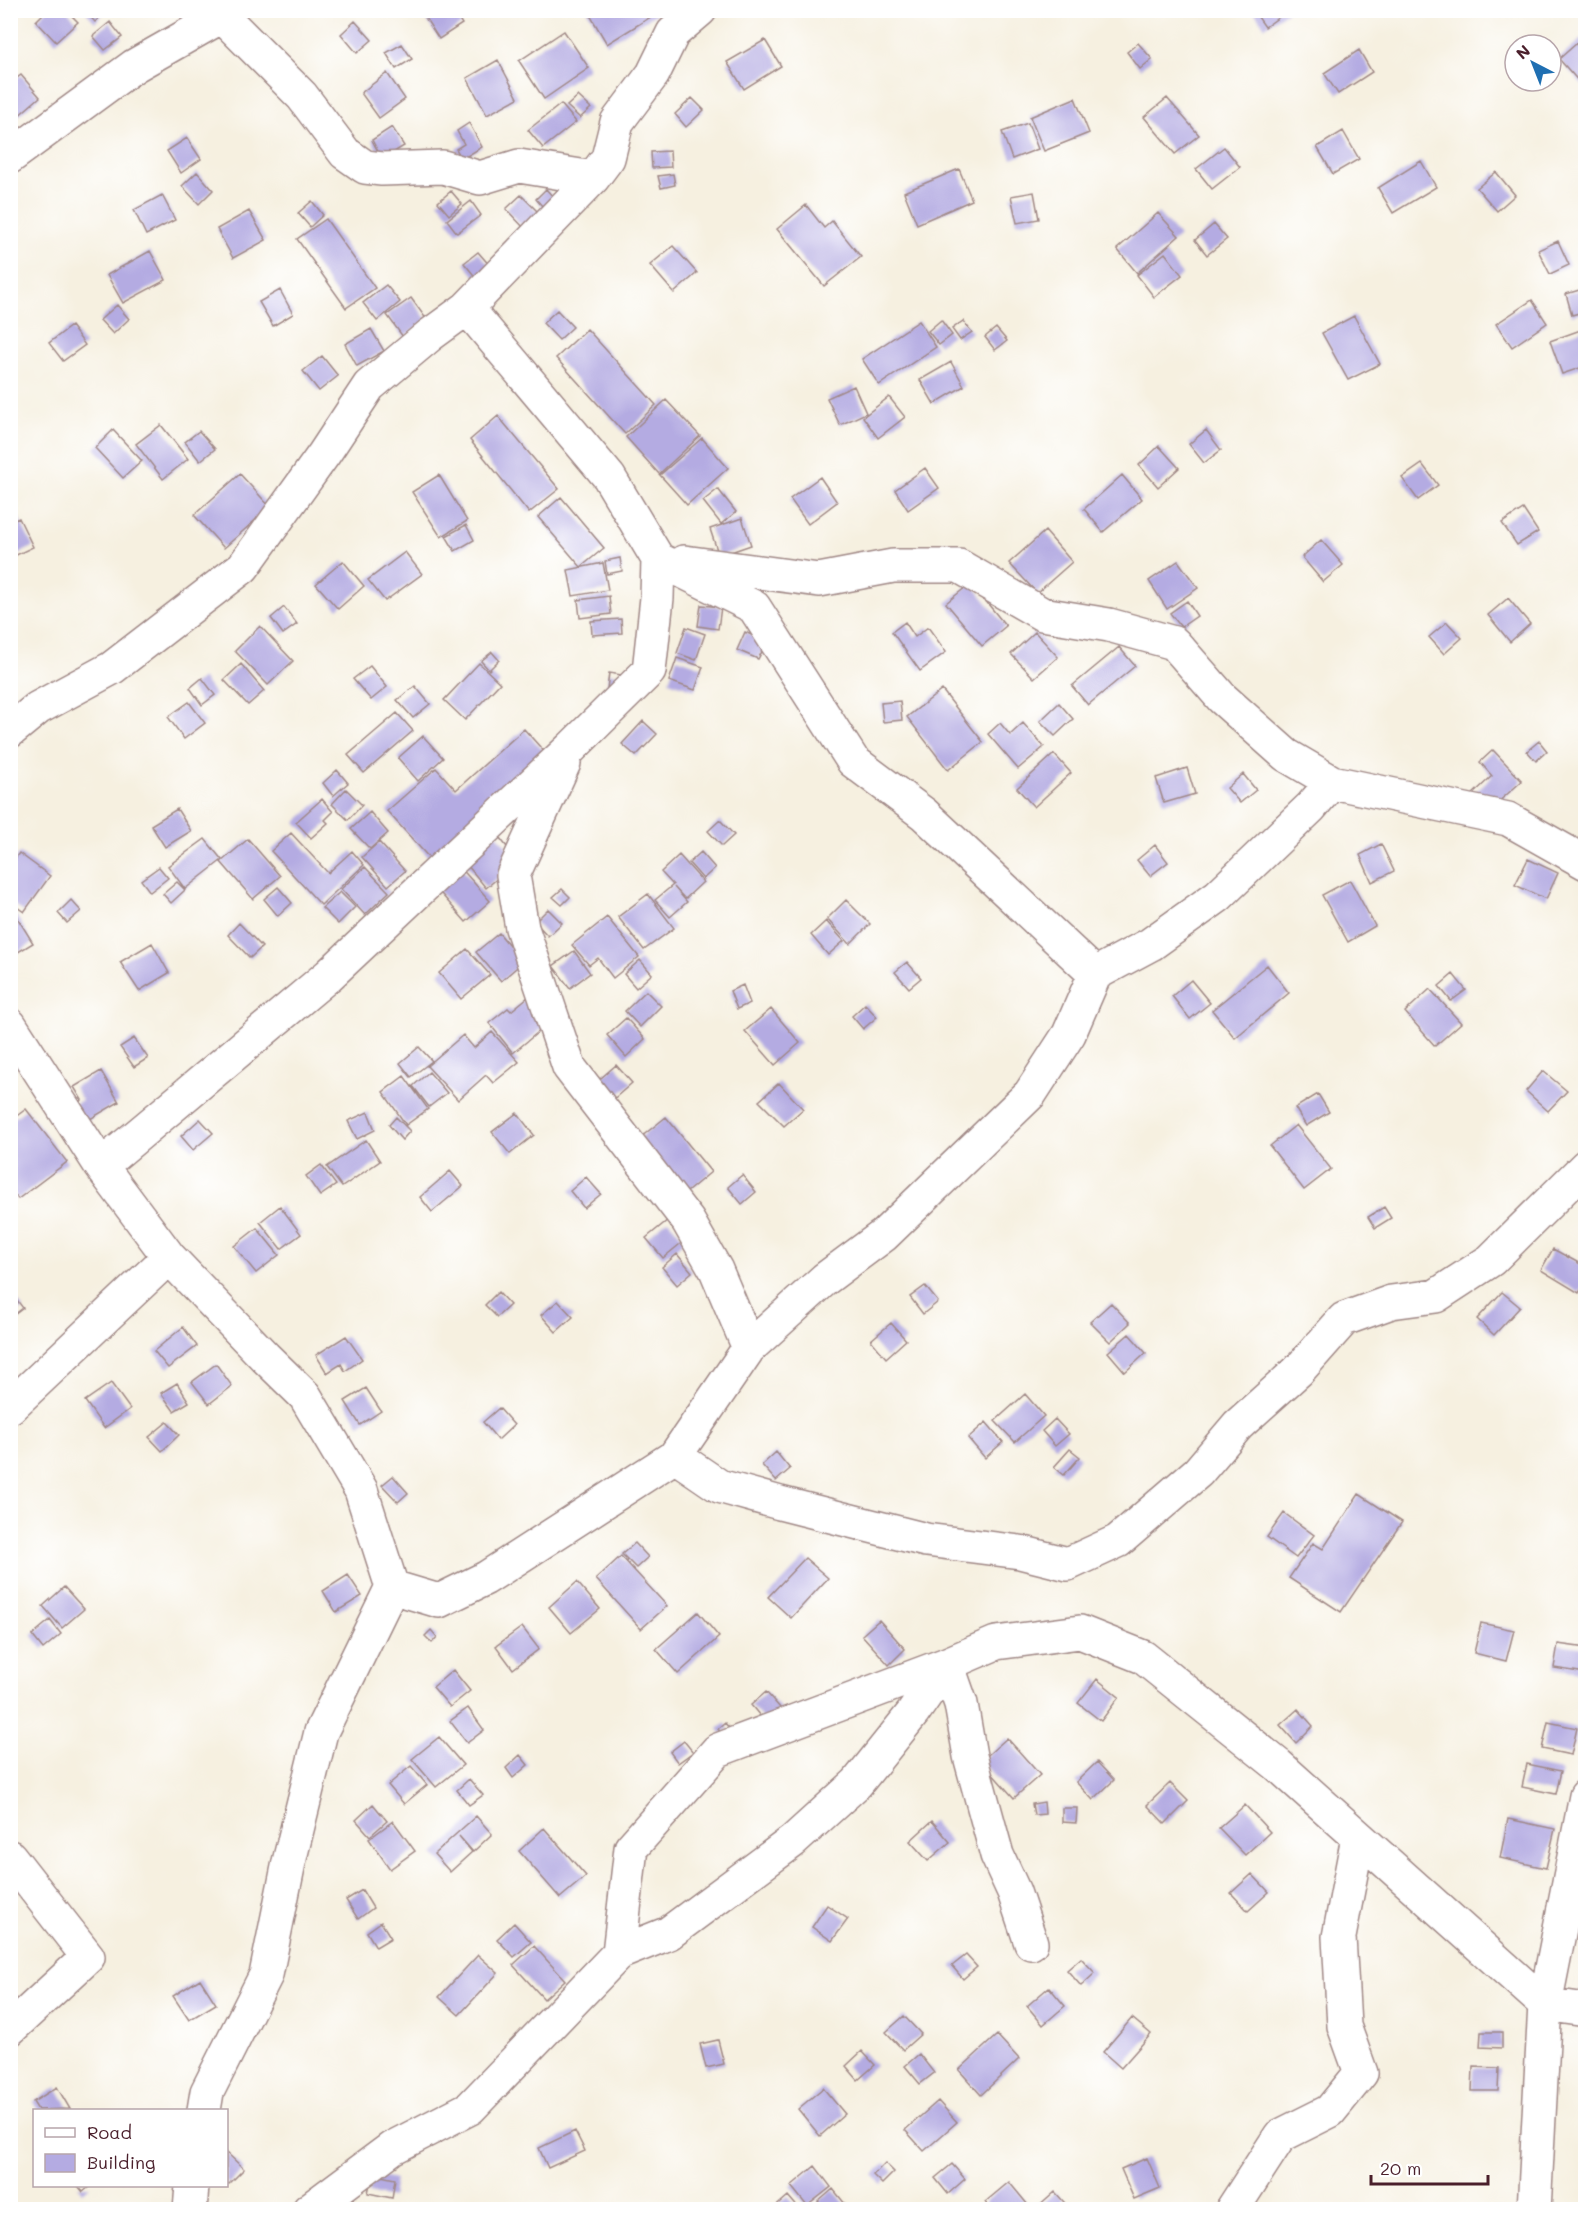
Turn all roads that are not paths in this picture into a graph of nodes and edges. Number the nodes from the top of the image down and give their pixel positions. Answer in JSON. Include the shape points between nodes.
{"nodes":[{"id":1,"x":700,"y":10,"type":"edge"},
{"id":2,"x":222,"y":12,"type":"edge"},
{"id":3,"x":10,"y":157,"type":"edge"},
{"id":4,"x":593,"y":178,"type":"junction"},
{"id":5,"x":468,"y":308,"type":"junction"},
{"id":6,"x":658,"y":558,"type":"junction"},
{"id":7,"x":10,"y":731,"type":"edge"},
{"id":8,"x":571,"y":748,"type":"junction"},
{"id":9,"x":1332,"y":782,"type":"junction"},
{"id":10,"x":1586,"y":863,"type":"edge"},
{"id":11,"x":1095,"y":974,"type":"junction"},
{"id":12,"x":10,"y":1025,"type":"edge"},
{"id":13,"x":1586,"y":1166,"type":"edge"},
{"id":14,"x":101,"y":1167,"type":"junction"},
{"id":15,"x":169,"y":1257,"type":"junction"},
{"id":16,"x":749,"y":1348,"type":"junction"},
{"id":17,"x":10,"y":1407,"type":"edge"},
{"id":18,"x":675,"y":1456,"type":"junction"},
{"id":19,"x":392,"y":1587,"type":"junction"},
{"id":20,"x":947,"y":1664,"type":"junction"},
{"id":21,"x":1586,"y":1796,"type":"edge"},
{"id":22,"x":1358,"y":1837,"type":"junction"},
{"id":23,"x":10,"y":1857,"type":"edge"},
{"id":24,"x":1031,"y":1943,"type":"dead end"},
{"id":25,"x":619,"y":1953,"type":"junction"},
{"id":26,"x":1545,"y":2004,"type":"junction"},
{"id":27,"x":1586,"y":2010,"type":"edge"},
{"id":28,"x":10,"y":2029,"type":"edge"},
{"id":29,"x":204,"y":2109,"type":"edge"},
{"id":30,"x":192,"y":2187,"type":"edge"},
{"id":31,"x":190,"y":2210,"type":"edge"},
{"id":32,"x":309,"y":2210,"type":"edge"},
{"id":33,"x":1232,"y":2210,"type":"edge"},
{"id":34,"x":1534,"y":2210,"type":"edge"}],
"edges":[{"from":1,"to":4,"type":"street","via":[[673,33],[653,74],[617,122],[608,158]]},
{"from":2,"to":3,"type":"street","via":[[134,66]]},
{"from":2,"to":4,"type":"street","via":[[302,96],[345,153],[365,167],[443,167],[480,178],[519,166]]},
{"from":4,"to":5,"type":"street"},
{"from":5,"to":6,"type":"street","via":[[609,477]]},
{"from":5,"to":7,"type":"street","via":[[369,386],[243,567],[112,668],[38,708]]},
{"from":6,"to":8,"type":"street","via":[[649,671]]},
{"from":6,"to":9,"type":"street","via":[[819,580],[893,566],[959,567],[1041,614],[1109,626],[1174,644],[1222,698],[1286,755]]},
{"from":6,"to":11,"type":"street","via":[[754,608],[853,761],[924,814]]},
{"from":8,"to":14,"type":"street","via":[[329,975]]},
{"from":8,"to":16,"type":"street","via":[[513,875],[522,927],[569,1067],[688,1221],[716,1270]]},
{"from":9,"to":10,"type":"street","via":[[1508,819]]},
{"from":9,"to":11,"type":"street","via":[[1218,896],[1151,944]]},
{"from":11,"to":16,"type":"street","via":[[1069,1034],[1030,1094],[884,1235],[825,1279]]},
{"from":12,"to":14,"type":"street"},
{"from":13,"to":18,"type":"street","via":[[1491,1260],[1436,1296],[1391,1302],[1344,1319],[1298,1371],[1238,1425],[1198,1472],[1119,1541],[1068,1564],[1020,1552],[926,1540],[780,1503],[719,1486]]},
{"from":14,"to":15,"type":"street"},
{"from":15,"to":17,"type":"street"},
{"from":15,"to":19,"type":"street","via":[[305,1396],[361,1490]]},
{"from":16,"to":18,"type":"street"},
{"from":18,"to":19,"type":"street","via":[[486,1578],[438,1601]]},
{"from":19,"to":29,"type":"street","via":[[321,1732],[266,1975],[207,2091]]},
{"from":20,"to":22,"type":"street","via":[[996,1643],[1080,1632],[1143,1657],[1278,1765]]},
{"from":20,"to":24,"type":"street","via":[[961,1704],[970,1756],[997,1855]]},
{"from":20,"to":25,"type":"street","via":[[914,1713],[857,1783],[793,1841],[669,1934]]},
{"from":20,"to":25,"type":"street","via":[[718,1750],[631,1848]]},
{"from":21,"to":26,"type":"street"},
{"from":22,"to":26,"type":"street"},
{"from":22,"to":33,"type":"street","via":[[1339,1937],[1344,2026],[1361,2073],[1330,2112],[1280,2136]]},
{"from":23,"to":28,"type":"street","via":[[88,1957]]},
{"from":25,"to":32,"type":"street","via":[[470,2108],[392,2148]]},
{"from":26,"to":27,"type":"street"},
{"from":26,"to":34,"type":"street"},
{"from":30,"to":31,"type":"street"}]}
